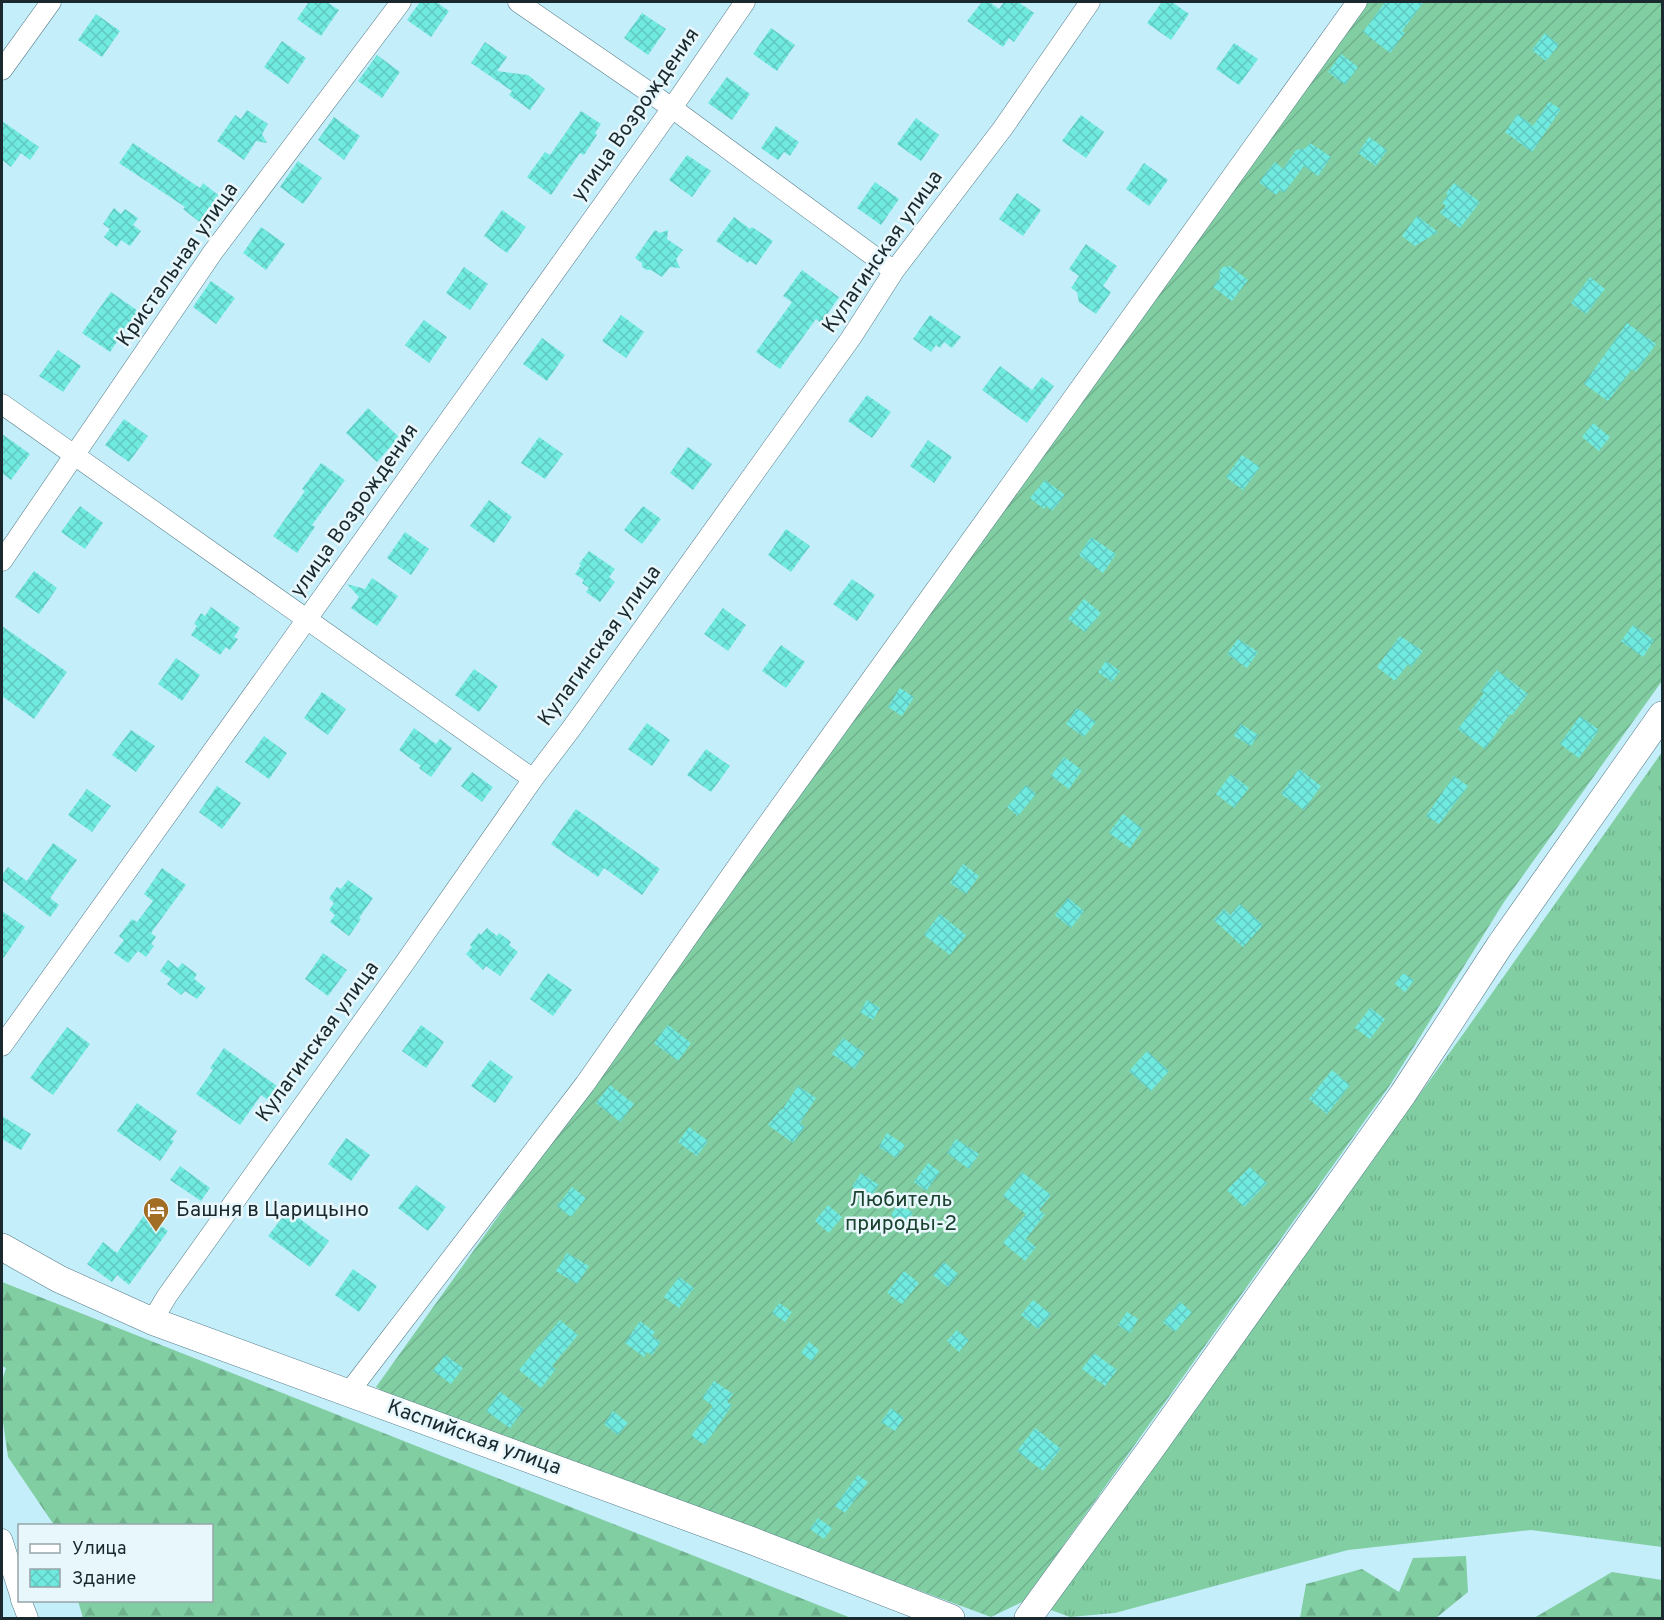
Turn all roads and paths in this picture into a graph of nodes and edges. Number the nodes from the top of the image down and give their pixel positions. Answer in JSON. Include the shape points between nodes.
{"nodes":[{"id":1,"x":51,"y":2,"type":"edge"},
{"id":2,"x":401,"y":2,"type":"edge"},
{"id":3,"x":518,"y":2,"type":"edge"},
{"id":4,"x":745,"y":2,"type":"edge"},
{"id":5,"x":1090,"y":2,"type":"edge"},
{"id":6,"x":1357,"y":2,"type":"edge"},
{"id":7,"x":2,"y":70,"type":"edge"},
{"id":8,"x":672,"y":108,"type":"junction"},
{"id":9,"x":894,"y":271,"type":"junction"},
{"id":10,"x":2,"y":404,"type":"edge"},
{"id":11,"x":75,"y":456,"type":"junction"},
{"id":12,"x":2,"y":561,"type":"edge"},
{"id":13,"x":308,"y":619,"type":"junction"},
{"id":14,"x":1662,"y":715,"type":"edge"},
{"id":15,"x":533,"y":779,"type":"junction"},
{"id":16,"x":2,"y":1046,"type":"edge"},
{"id":17,"x":2,"y":1247,"type":"edge"},
{"id":18,"x":152,"y":1321,"type":"junction"},
{"id":19,"x":349,"y":1392,"type":"junction"},
{"id":20,"x":2,"y":1539,"type":"edge"},
{"id":21,"x":18,"y":1589,"type":"edge"},
{"id":22,"x":22,"y":1602,"type":"edge"},
{"id":23,"x":28,"y":1618,"type":"edge"},
{"id":24,"x":951,"y":1618,"type":"edge"},
{"id":25,"x":1028,"y":1618,"type":"edge"}],
"edges":[{"from":1,"to":7,"type":"street"},
{"from":2,"to":11,"type":"street","name":"Кристальная улица","via":[[213,252]]},
{"from":3,"to":8,"type":"street"},
{"from":4,"to":8,"type":"street","name":"улица Возрождения"},
{"from":5,"to":9,"type":"street","name":"Кулагинская улица","via":[[1003,128]]},
{"from":6,"to":19,"type":"street","via":[[585,1084]]},
{"from":8,"to":9,"type":"street"},
{"from":8,"to":13,"type":"street","name":"улица Возрождения"},
{"from":9,"to":15,"type":"street","name":"Кулагинская улица","via":[[844,348]]},
{"from":10,"to":11,"type":"street"},
{"from":11,"to":12,"type":"street","name":"Кристальная улица"},
{"from":11,"to":13,"type":"street"},
{"from":13,"to":15,"type":"street"},
{"from":13,"to":16,"type":"street","name":"улица Возрождения"},
{"from":14,"to":25,"type":"street","via":[[1500,945],[1403,1094]]},
{"from":15,"to":18,"type":"street","name":"Кулагинская улица"},
{"from":17,"to":18,"type":"street","name":"Каспийская улица","via":[[59,1279]]},
{"from":18,"to":19,"type":"street","name":"Каспийская улица"},
{"from":19,"to":24,"type":"street","name":"Каспийская улица"},
{"from":20,"to":21,"type":"street"},
{"from":22,"to":23,"type":"street"}]}
